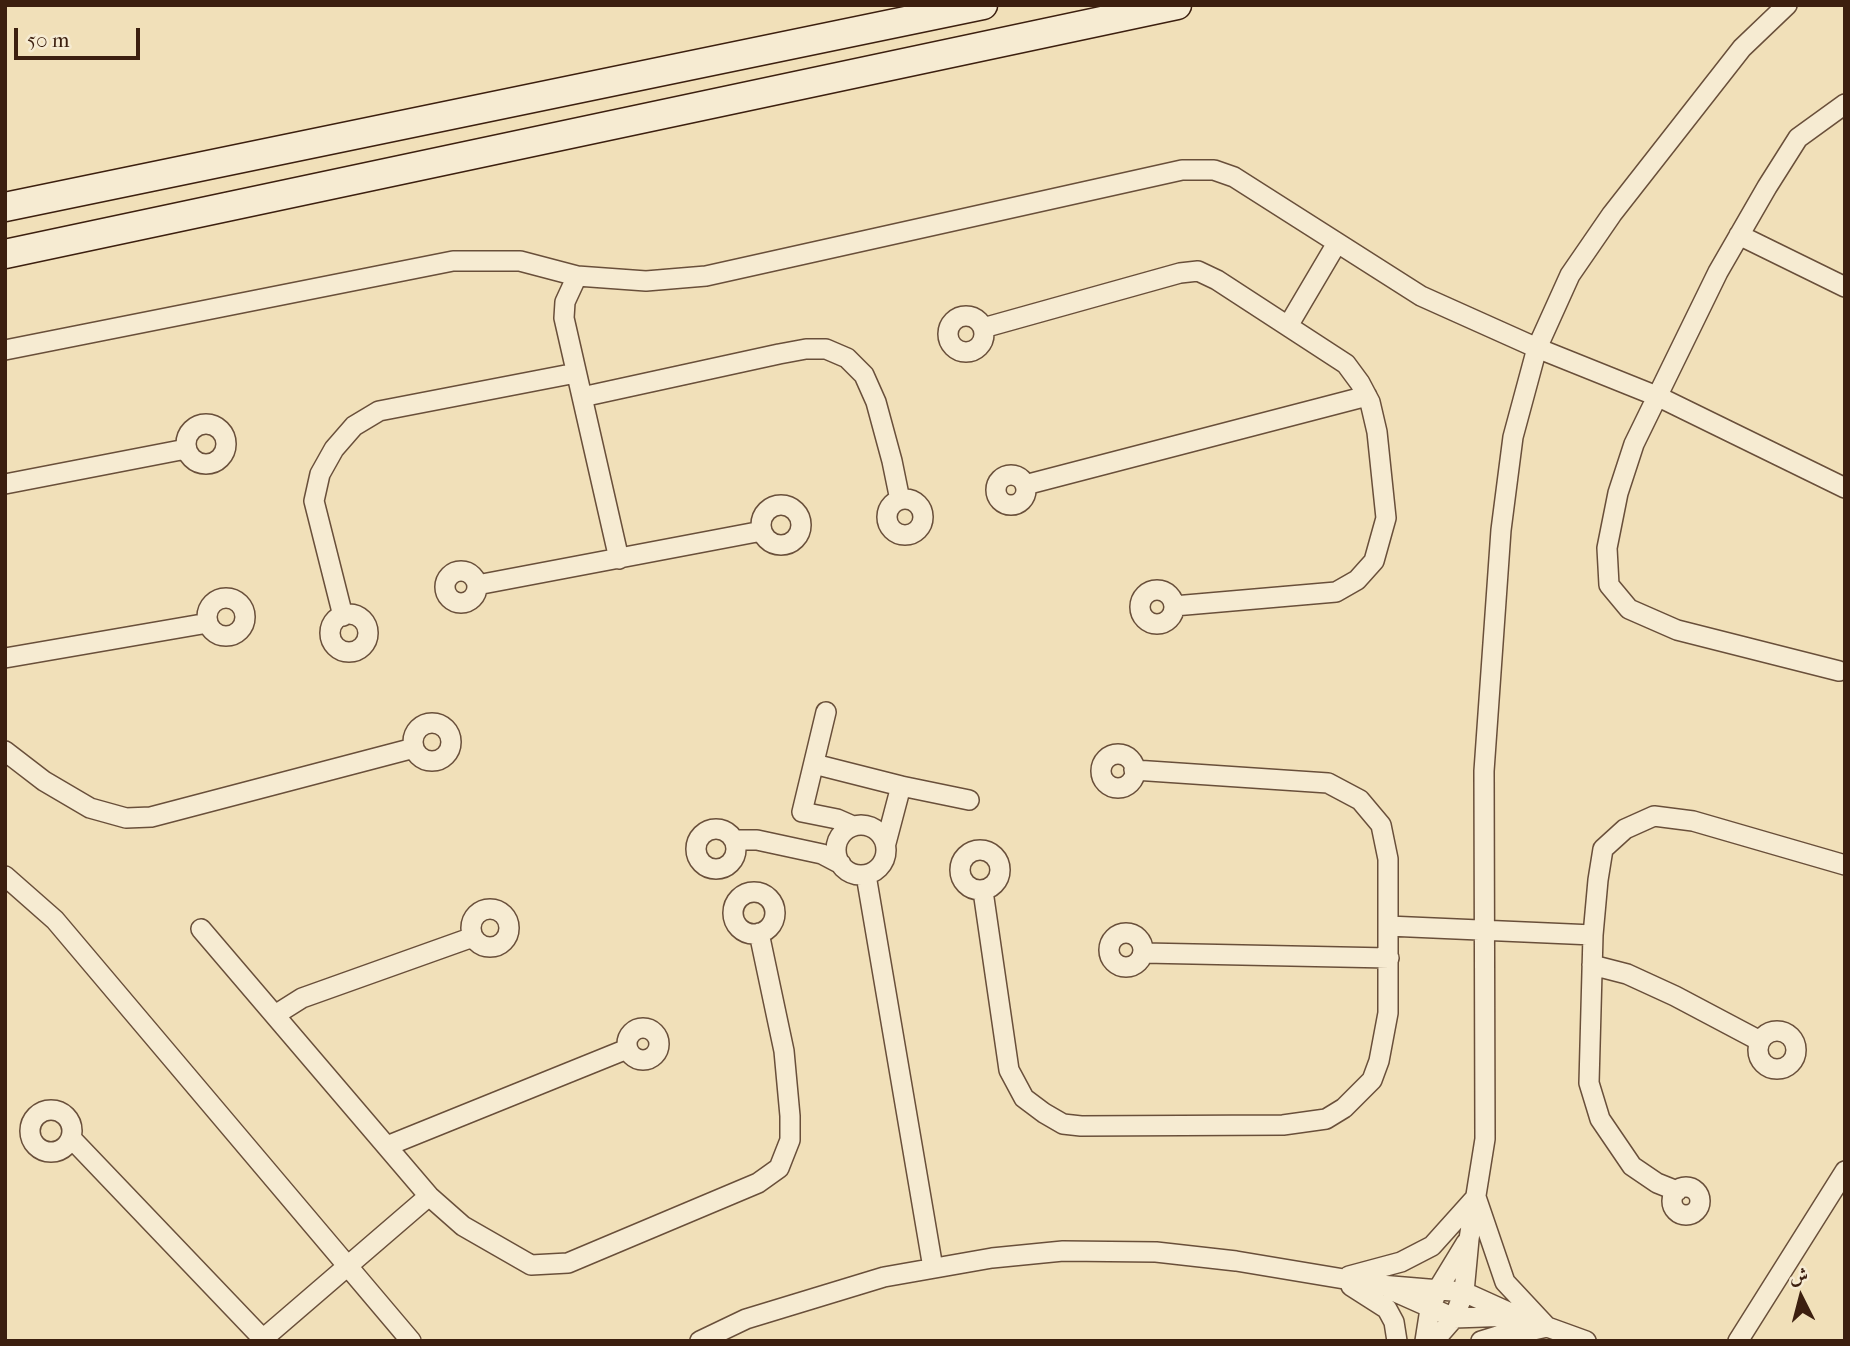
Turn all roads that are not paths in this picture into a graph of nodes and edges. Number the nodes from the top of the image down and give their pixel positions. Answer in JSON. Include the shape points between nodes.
{"nodes":[{"id":1,"x":983,"y":5,"type":"edge"},
{"id":2,"x":1177,"y":5,"type":"edge"},
{"id":3,"x":1787,"y":5,"type":"edge"},
{"id":4,"x":910,"y":20,"type":"junction"},
{"id":5,"x":919,"y":60,"type":"junction"},
{"id":6,"x":1845,"y":104,"type":"edge"},
{"id":7,"x":5,"y":207,"type":"edge"},
{"id":8,"x":1739,"y":235,"type":"junction"},
{"id":9,"x":1337,"y":243,"type":"junction"},
{"id":10,"x":5,"y":254,"type":"edge"},
{"id":11,"x":578,"y":276,"type":"junction"},
{"id":12,"x":1845,"y":287,"type":"edge"},
{"id":13,"x":1288,"y":326,"type":"junction"},
{"id":14,"x":983,"y":328,"type":"dead end"},
{"id":15,"x":1537,"y":348,"type":"junction"},
{"id":16,"x":5,"y":350,"type":"edge"},
{"id":17,"x":576,"y":373,"type":"junction"},
{"id":18,"x":1367,"y":396,"type":"junction"},
{"id":19,"x":582,"y":397,"type":"junction"},
{"id":20,"x":1659,"y":397,"type":"junction"},
{"id":21,"x":186,"y":449,"type":"dead end"},
{"id":22,"x":5,"y":484,"type":"edge"},
{"id":23,"x":1024,"y":485,"type":"dead end"},
{"id":24,"x":1845,"y":488,"type":"edge"},
{"id":25,"x":900,"y":499,"type":"dead end"},
{"id":26,"x":762,"y":531,"type":"dead end"},
{"id":27,"x":619,"y":559,"type":"junction"},
{"id":28,"x":477,"y":585,"type":"dead end"},
{"id":29,"x":1174,"y":606,"type":"dead end"},
{"id":30,"x":342,"y":616,"type":"dead end"},
{"id":31,"x":208,"y":623,"type":"dead end"},
{"id":32,"x":5,"y":658,"type":"edge"},
{"id":33,"x":1843,"y":674,"type":"edge"},
{"id":34,"x":827,"y":712,"type":"dead end"},
{"id":35,"x":414,"y":748,"type":"dead end"},
{"id":36,"x":5,"y":751,"type":"edge"},
{"id":37,"x":814,"y":764,"type":"junction"},
{"id":38,"x":1135,"y":770,"type":"dead end"},
{"id":39,"x":901,"y":786,"type":"junction"},
{"id":40,"x":969,"y":800,"type":"dead end"},
{"id":41,"x":885,"y":831,"type":"junction"},
{"id":42,"x":734,"y":840,"type":"dead end"},
{"id":43,"x":838,"y":842,"type":"junction"},
{"id":44,"x":1845,"y":865,"type":"edge"},
{"id":45,"x":866,"y":875,"type":"junction"},
{"id":46,"x":5,"y":876,"type":"edge"},
{"id":47,"x":983,"y":891,"type":"dead end"},
{"id":48,"x":1388,"y":926,"type":"junction"},
{"id":49,"x":201,"y":929,"type":"dead end"},
{"id":50,"x":1485,"y":930,"type":"junction"},
{"id":51,"x":759,"y":933,"type":"dead end"},
{"id":52,"x":1593,"y":935,"type":"junction"},
{"id":53,"x":473,"y":937,"type":"dead end"},
{"id":54,"x":1144,"y":953,"type":"dead end"},
{"id":55,"x":1389,"y":958,"type":"junction"},
{"id":56,"x":1592,"y":965,"type":"junction"},
{"id":57,"x":275,"y":1015,"type":"junction"},
{"id":58,"x":1760,"y":1041,"type":"dead end"},
{"id":59,"x":627,"y":1049,"type":"dead end"},
{"id":60,"x":71,"y":1138,"type":"dead end"},
{"id":61,"x":387,"y":1146,"type":"junction"},
{"id":62,"x":1845,"y":1171,"type":"edge"},
{"id":63,"x":1677,"y":1191,"type":"dead end"},
{"id":64,"x":429,"y":1196,"type":"junction"},
{"id":65,"x":1476,"y":1198,"type":"junction"},
{"id":66,"x":1469,"y":1239,"type":"junction"},
{"id":67,"x":348,"y":1266,"type":"junction"},
{"id":68,"x":933,"y":1268,"type":"junction"},
{"id":69,"x":1338,"y":1278,"type":"junction"},
{"id":70,"x":1380,"y":1285,"type":"junction"},
{"id":71,"x":1438,"y":1289,"type":"junction"},
{"id":72,"x":1464,"y":1292,"type":"junction"},
{"id":73,"x":1430,"y":1309,"type":"junction"},
{"id":74,"x":1517,"y":1316,"type":"junction"},
{"id":75,"x":1454,"y":1318,"type":"junction"},
{"id":76,"x":1547,"y":1327,"type":"junction"},
{"id":77,"x":264,"y":1339,"type":"edge"},
{"id":78,"x":411,"y":1341,"type":"edge"},
{"id":79,"x":700,"y":1341,"type":"edge"},
{"id":80,"x":1397,"y":1341,"type":"edge"},
{"id":81,"x":1425,"y":1341,"type":"edge"},
{"id":82,"x":1434,"y":1341,"type":"edge"},
{"id":83,"x":1481,"y":1341,"type":"edge"},
{"id":84,"x":1586,"y":1341,"type":"edge"},
{"id":85,"x":1738,"y":1341,"type":"edge"}],
"edges":[{"from":1,"to":4,"type":"main road"},
{"from":2,"to":5,"type":"main road"},
{"from":3,"to":15,"type":"street","via":[[1742,48],[1612,214],[1570,275]]},
{"from":4,"to":5,"type":"main road"},
{"from":4,"to":7,"type":"main road"},
{"from":5,"to":10,"type":"main road"},
{"from":6,"to":8,"type":"street","via":[[1798,138]]},
{"from":8,"to":12,"type":"street"},
{"from":8,"to":20,"type":"street"},
{"from":9,"to":11,"type":"street","via":[[1234,177],[1214,170],[1182,170],[706,276],[646,281]]},
{"from":9,"to":13,"type":"street"},
{"from":9,"to":15,"type":"street","via":[[1421,296]]},
{"from":11,"to":16,"type":"street","via":[[520,261],[453,261]]},
{"from":11,"to":17,"type":"street","via":[[565,302],[564,318]]},
{"from":13,"to":14,"type":"street","via":[[1198,271]]},
{"from":13,"to":18,"type":"street","via":[[1346,364]]},
{"from":15,"to":20,"type":"street"},
{"from":15,"to":50,"type":"street","via":[[1513,437],[1501,530],[1485,771]]},
{"from":17,"to":19,"type":"street"},
{"from":17,"to":30,"type":"street","via":[[379,411],[354,426],[320,474],[314,501]]},
{"from":18,"to":23,"type":"street"},
{"from":18,"to":29,"type":"street","via":[[1377,432],[1386,518],[1374,561],[1357,580],[1336,592]]},
{"from":19,"to":25,"type":"street","via":[[779,354],[826,349],[847,358],[864,375],[876,402]]},
{"from":19,"to":27,"type":"street"},
{"from":20,"to":24,"type":"street"},
{"from":20,"to":33,"type":"street","via":[[1634,444],[1618,493],[1607,548],[1609,585],[1629,609],[1677,630]]},
{"from":21,"to":22,"type":"street"},
{"from":26,"to":27,"type":"street"},
{"from":27,"to":28,"type":"street"},
{"from":31,"to":32,"type":"street"},
{"from":34,"to":37,"type":"street"},
{"from":35,"to":36,"type":"street","via":[[151,817],[127,818],[90,808]]},
{"from":37,"to":39,"type":"street"},
{"from":37,"to":43,"type":"street","via":[[802,813]]},
{"from":38,"to":48,"type":"street","via":[[1328,783],[1360,800],[1381,825],[1388,859]]},
{"from":39,"to":40,"type":"street"},
{"from":39,"to":41,"type":"street"},
{"from":41,"to":43,"type":"street","via":[[869,826]]},
{"from":41,"to":45,"type":"street","via":[[887,852],[880,866]]},
{"from":42,"to":43,"type":"street"},
{"from":43,"to":45,"type":"street","via":[[849,872]]},
{"from":44,"to":52,"type":"street","via":[[1693,821],[1654,816],[1625,830],[1603,849]]},
{"from":45,"to":68,"type":"street"},
{"from":46,"to":67,"type":"street","via":[[55,920]]},
{"from":47,"to":55,"type":"street","via":[[1009,1070],[1024,1098],[1063,1124],[1283,1125],[1326,1119],[1372,1080],[1388,1013]]},
{"from":48,"to":50,"type":"street"},
{"from":48,"to":55,"type":"street"},
{"from":49,"to":57,"type":"street"},
{"from":50,"to":52,"type":"street"},
{"from":50,"to":65,"type":"street","via":[[1485,1139]]},
{"from":51,"to":64,"type":"street","via":[[784,1051],[789,1103],[790,1140],[779,1168],[758,1183],[568,1263],[531,1265],[463,1226]]},
{"from":52,"to":56,"type":"street"},
{"from":53,"to":57,"type":"street","via":[[302,998]]},
{"from":54,"to":55,"type":"street"},
{"from":56,"to":58,"type":"street","via":[[1663,990]]},
{"from":56,"to":63,"type":"street","via":[[1588,1083],[1600,1119],[1632,1166]]},
{"from":57,"to":61,"type":"street"},
{"from":59,"to":61,"type":"street"},
{"from":60,"to":77,"type":"street"},
{"from":61,"to":64,"type":"street"},
{"from":62,"to":85,"type":"street"},
{"from":64,"to":67,"type":"street"},
{"from":65,"to":66,"type":"street"},
{"from":65,"to":69,"type":"street","via":[[1432,1246],[1372,1272]]},
{"from":65,"to":76,"type":"street","via":[[1506,1282]]},
{"from":66,"to":71,"type":"street"},
{"from":66,"to":72,"type":"street"},
{"from":67,"to":77,"type":"street"},
{"from":67,"to":78,"type":"street"},
{"from":68,"to":69,"type":"street","via":[[1063,1251],[1156,1252]]},
{"from":68,"to":79,"type":"street","via":[[884,1277],[746,1319]]},
{"from":69,"to":70,"type":"street"},
{"from":69,"to":80,"type":"street","via":[[1387,1309]]},
{"from":70,"to":71,"type":"street"},
{"from":70,"to":73,"type":"street"},
{"from":71,"to":72,"type":"street"},
{"from":71,"to":73,"type":"street"},
{"from":72,"to":74,"type":"street"},
{"from":72,"to":75,"type":"street"},
{"from":73,"to":75,"type":"street"},
{"from":73,"to":81,"type":"street"},
{"from":74,"to":75,"type":"street"},
{"from":74,"to":76,"type":"street"},
{"from":75,"to":82,"type":"street"},
{"from":76,"to":83,"type":"street"},
{"from":76,"to":84,"type":"street"}]}
